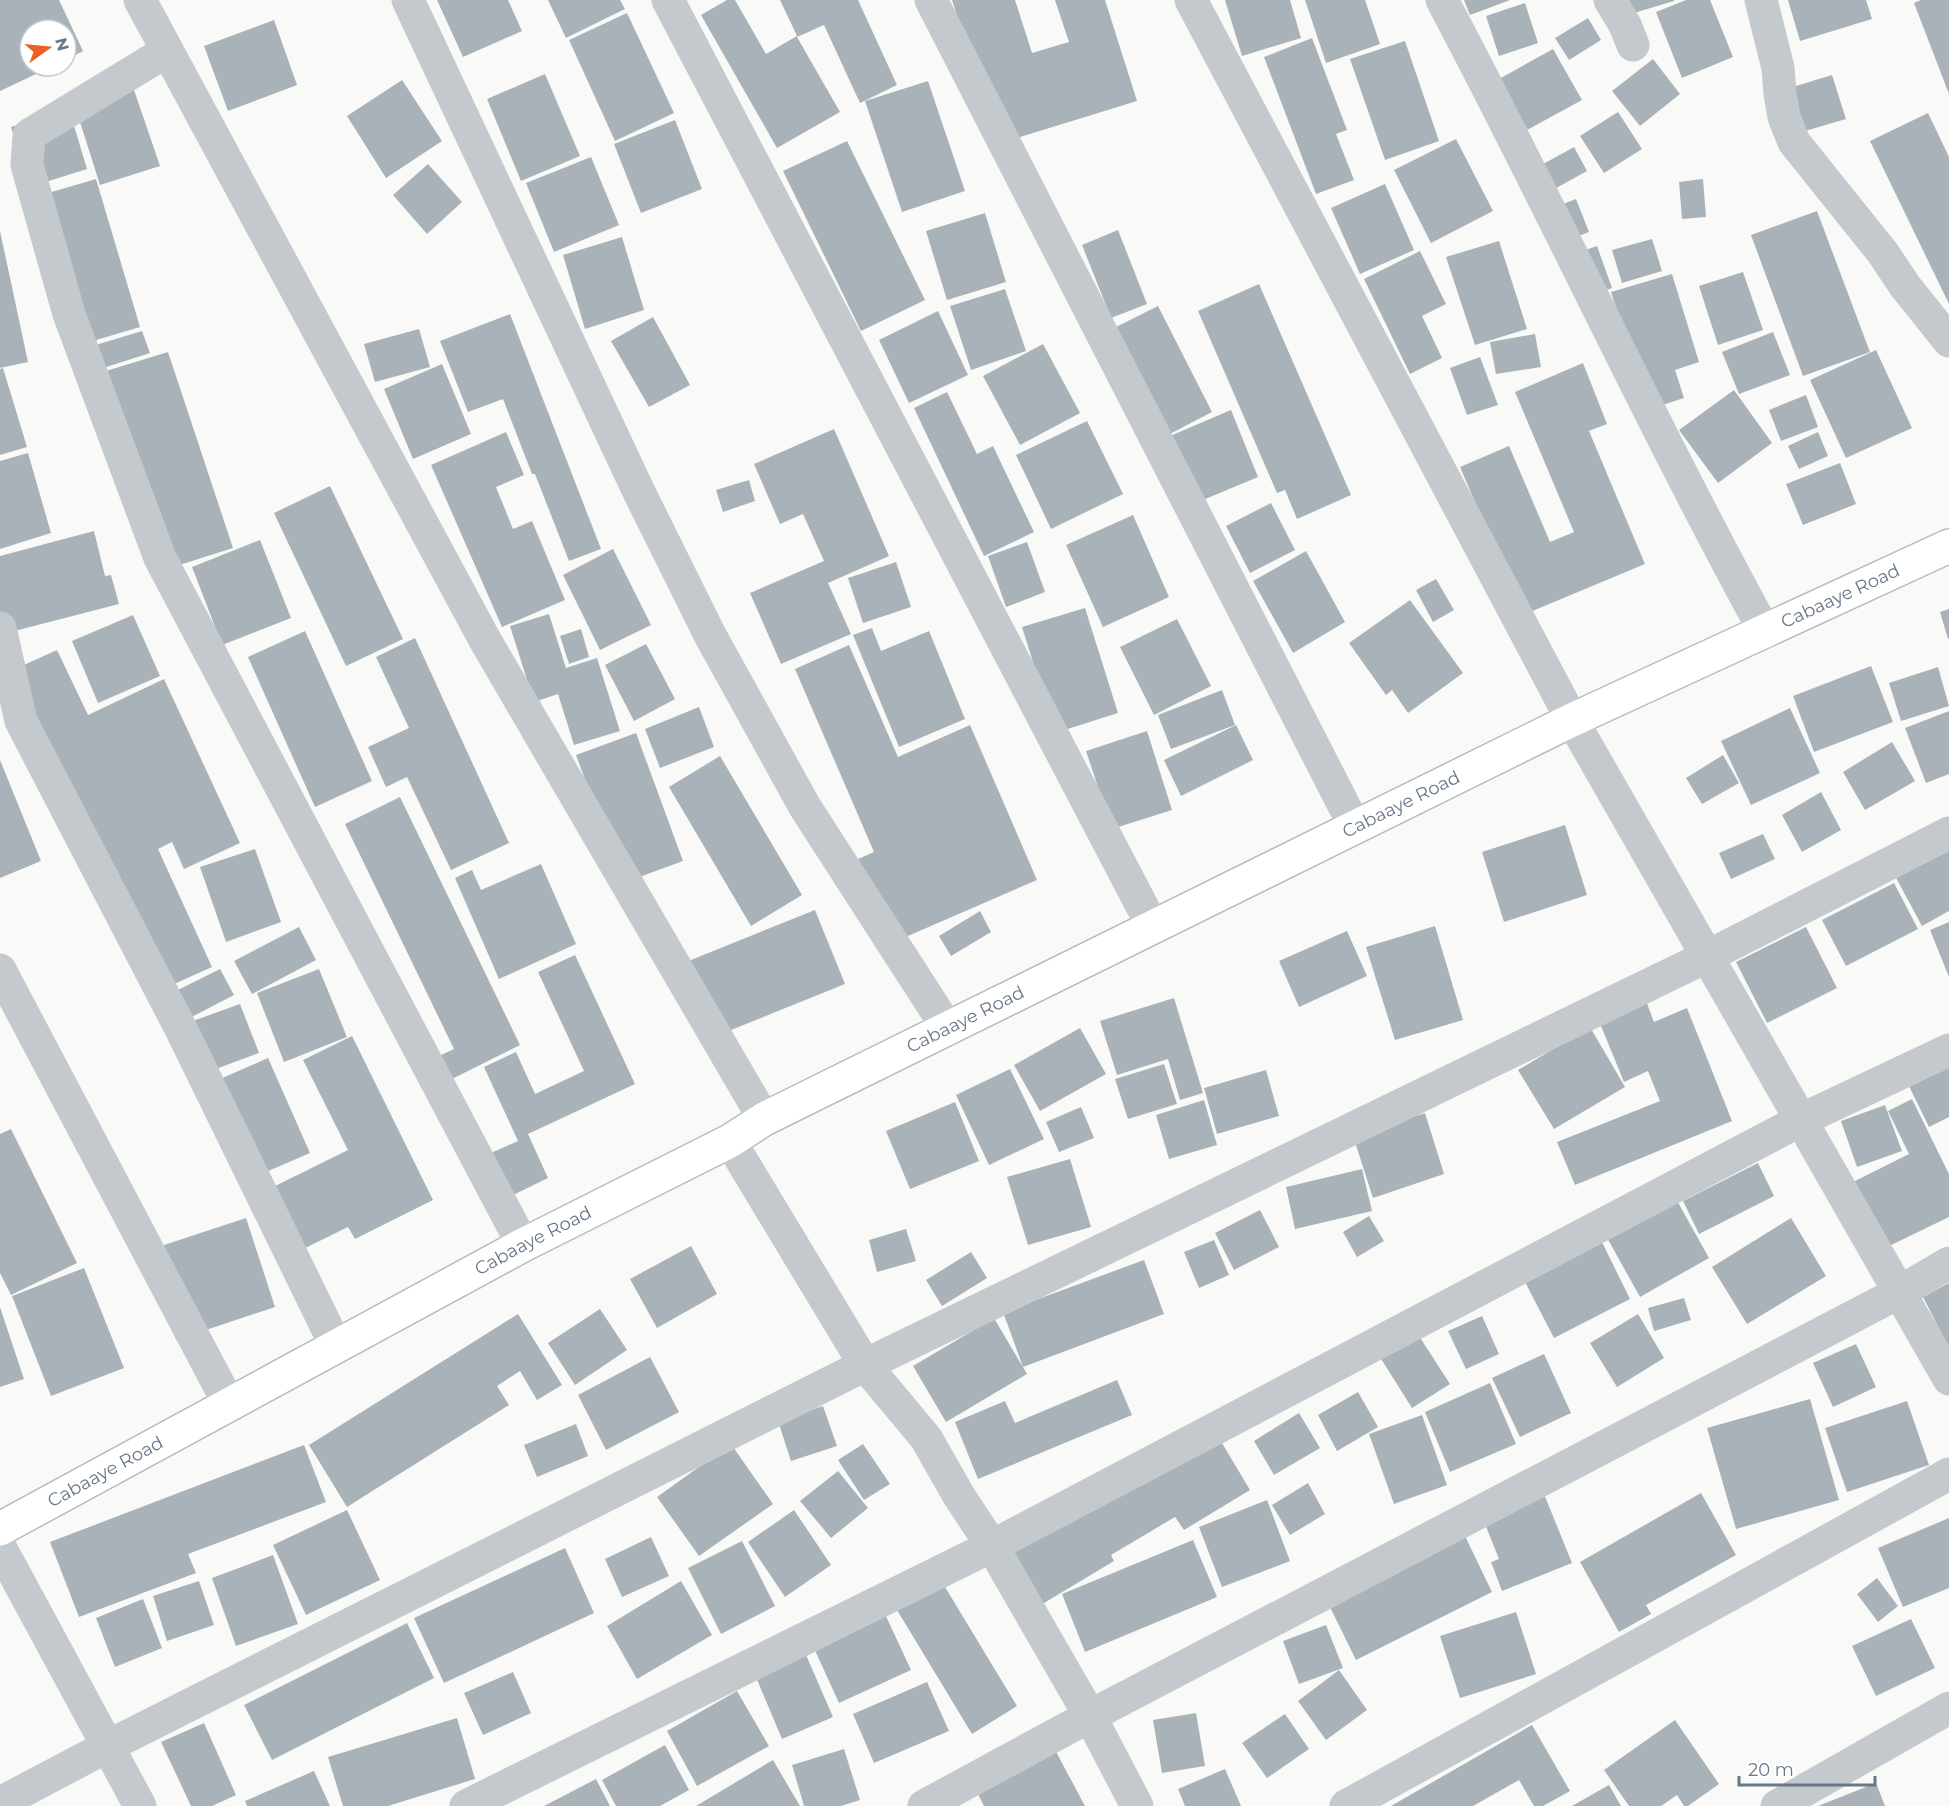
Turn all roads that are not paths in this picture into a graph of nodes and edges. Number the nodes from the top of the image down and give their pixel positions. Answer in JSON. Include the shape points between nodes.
{"nodes":[{"id":1,"x":140,"y":0,"type":"edge"},
{"id":2,"x":408,"y":0,"type":"edge"},
{"id":3,"x":668,"y":0,"type":"edge"},
{"id":4,"x":931,"y":0,"type":"edge"},
{"id":5,"x":1191,"y":0,"type":"edge"},
{"id":6,"x":1442,"y":0,"type":"edge"},
{"id":7,"x":1610,"y":0,"type":"edge"},
{"id":8,"x":1761,"y":0,"type":"edge"},
{"id":9,"x":1632,"y":45,"type":"dead end"},
{"id":10,"x":168,"y":51,"type":"junction"},
{"id":11,"x":1949,"y":341,"type":"edge"},
{"id":12,"x":1949,"y":546,"type":"edge"},
{"id":13,"x":0,"y":628,"type":"edge"},
{"id":14,"x":1765,"y":632,"type":"junction"},
{"id":15,"x":1572,"y":720,"type":"junction"},
{"id":16,"x":1355,"y":828,"type":"junction"},
{"id":17,"x":1949,"y":833,"type":"edge"},
{"id":18,"x":1153,"y":927,"type":"junction"},
{"id":19,"x":1706,"y":957,"type":"junction"},
{"id":20,"x":0,"y":970,"type":"edge"},
{"id":21,"x":948,"y":1029,"type":"junction"},
{"id":22,"x":1949,"y":1050,"type":"edge"},
{"id":23,"x":764,"y":1119,"type":"junction"},
{"id":24,"x":1801,"y":1120,"type":"junction"},
{"id":25,"x":730,"y":1142,"type":"junction"},
{"id":26,"x":522,"y":1245,"type":"junction"},
{"id":27,"x":1949,"y":1263,"type":"edge"},
{"id":28,"x":1898,"y":1293,"type":"junction"},
{"id":29,"x":336,"y":1346,"type":"junction"},
{"id":30,"x":865,"y":1365,"type":"junction"},
{"id":31,"x":1949,"y":1379,"type":"edge"},
{"id":32,"x":229,"y":1404,"type":"junction"},
{"id":33,"x":1949,"y":1474,"type":"edge"},
{"id":34,"x":0,"y":1528,"type":"edge"},
{"id":35,"x":992,"y":1546,"type":"junction"},
{"id":36,"x":0,"y":1547,"type":"edge"},
{"id":37,"x":1949,"y":1708,"type":"edge"},
{"id":38,"x":1090,"y":1716,"type":"junction"},
{"id":39,"x":108,"y":1746,"type":"junction"},
{"id":40,"x":0,"y":1803,"type":"edge"},
{"id":41,"x":140,"y":1806,"type":"edge"},
{"id":42,"x":466,"y":1806,"type":"edge"},
{"id":43,"x":924,"y":1806,"type":"edge"},
{"id":44,"x":1137,"y":1806,"type":"edge"},
{"id":45,"x":1346,"y":1806,"type":"edge"},
{"id":46,"x":1777,"y":1806,"type":"edge"}],
"edges":[{"from":1,"to":10,"type":"street"},
{"from":2,"to":21,"type":"street","via":[[710,635],[805,807]]},
{"from":3,"to":18,"type":"street"},
{"from":4,"to":16,"type":"street"},
{"from":5,"to":15,"type":"street"},
{"from":6,"to":14,"type":"street","via":[[1507,122],[1705,523]]},
{"from":7,"to":9,"type":"street"},
{"from":8,"to":11,"type":"street","via":[[1778,68],[1784,117],[1794,142]]},
{"from":10,"to":23,"type":"street","via":[[484,640]]},
{"from":10,"to":26,"type":"street","via":[[29,135],[27,165],[69,314],[160,558]]},
{"from":12,"to":14,"type":"street","name":"Cabaaye Road"},
{"from":13,"to":29,"type":"street","via":[[21,722],[182,1031]]},
{"from":14,"to":15,"type":"street","name":"Cabaaye Road"},
{"from":15,"to":16,"type":"street","name":"Cabaaye Road"},
{"from":15,"to":19,"type":"street"},
{"from":16,"to":18,"type":"street","name":"Cabaaye Road"},
{"from":17,"to":19,"type":"street"},
{"from":18,"to":21,"type":"street","name":"Cabaaye Road"},
{"from":19,"to":24,"type":"street"},
{"from":19,"to":30,"type":"street"},
{"from":20,"to":32,"type":"street"},
{"from":21,"to":23,"type":"street","name":"Cabaaye Road"},
{"from":22,"to":24,"type":"street"},
{"from":23,"to":25,"type":"street","name":"Cabaaye Road"},
{"from":24,"to":28,"type":"street"},
{"from":24,"to":35,"type":"street"},
{"from":25,"to":26,"type":"street","name":"Cabaaye Road"},
{"from":25,"to":30,"type":"street"},
{"from":26,"to":29,"type":"street","name":"Cabaaye Road"},
{"from":27,"to":28,"type":"street"},
{"from":28,"to":31,"type":"street"},
{"from":28,"to":38,"type":"street"},
{"from":29,"to":32,"type":"street","name":"Cabaaye Road"},
{"from":30,"to":35,"type":"street","via":[[927,1438]]},
{"from":30,"to":39,"type":"street"},
{"from":32,"to":34,"type":"street","name":"Cabaaye Road"},
{"from":33,"to":45,"type":"street"},
{"from":35,"to":38,"type":"street"},
{"from":35,"to":42,"type":"street"},
{"from":36,"to":39,"type":"street"},
{"from":37,"to":46,"type":"street"},
{"from":38,"to":43,"type":"street"},
{"from":38,"to":44,"type":"street"},
{"from":39,"to":40,"type":"street"},
{"from":39,"to":41,"type":"street"}]}
